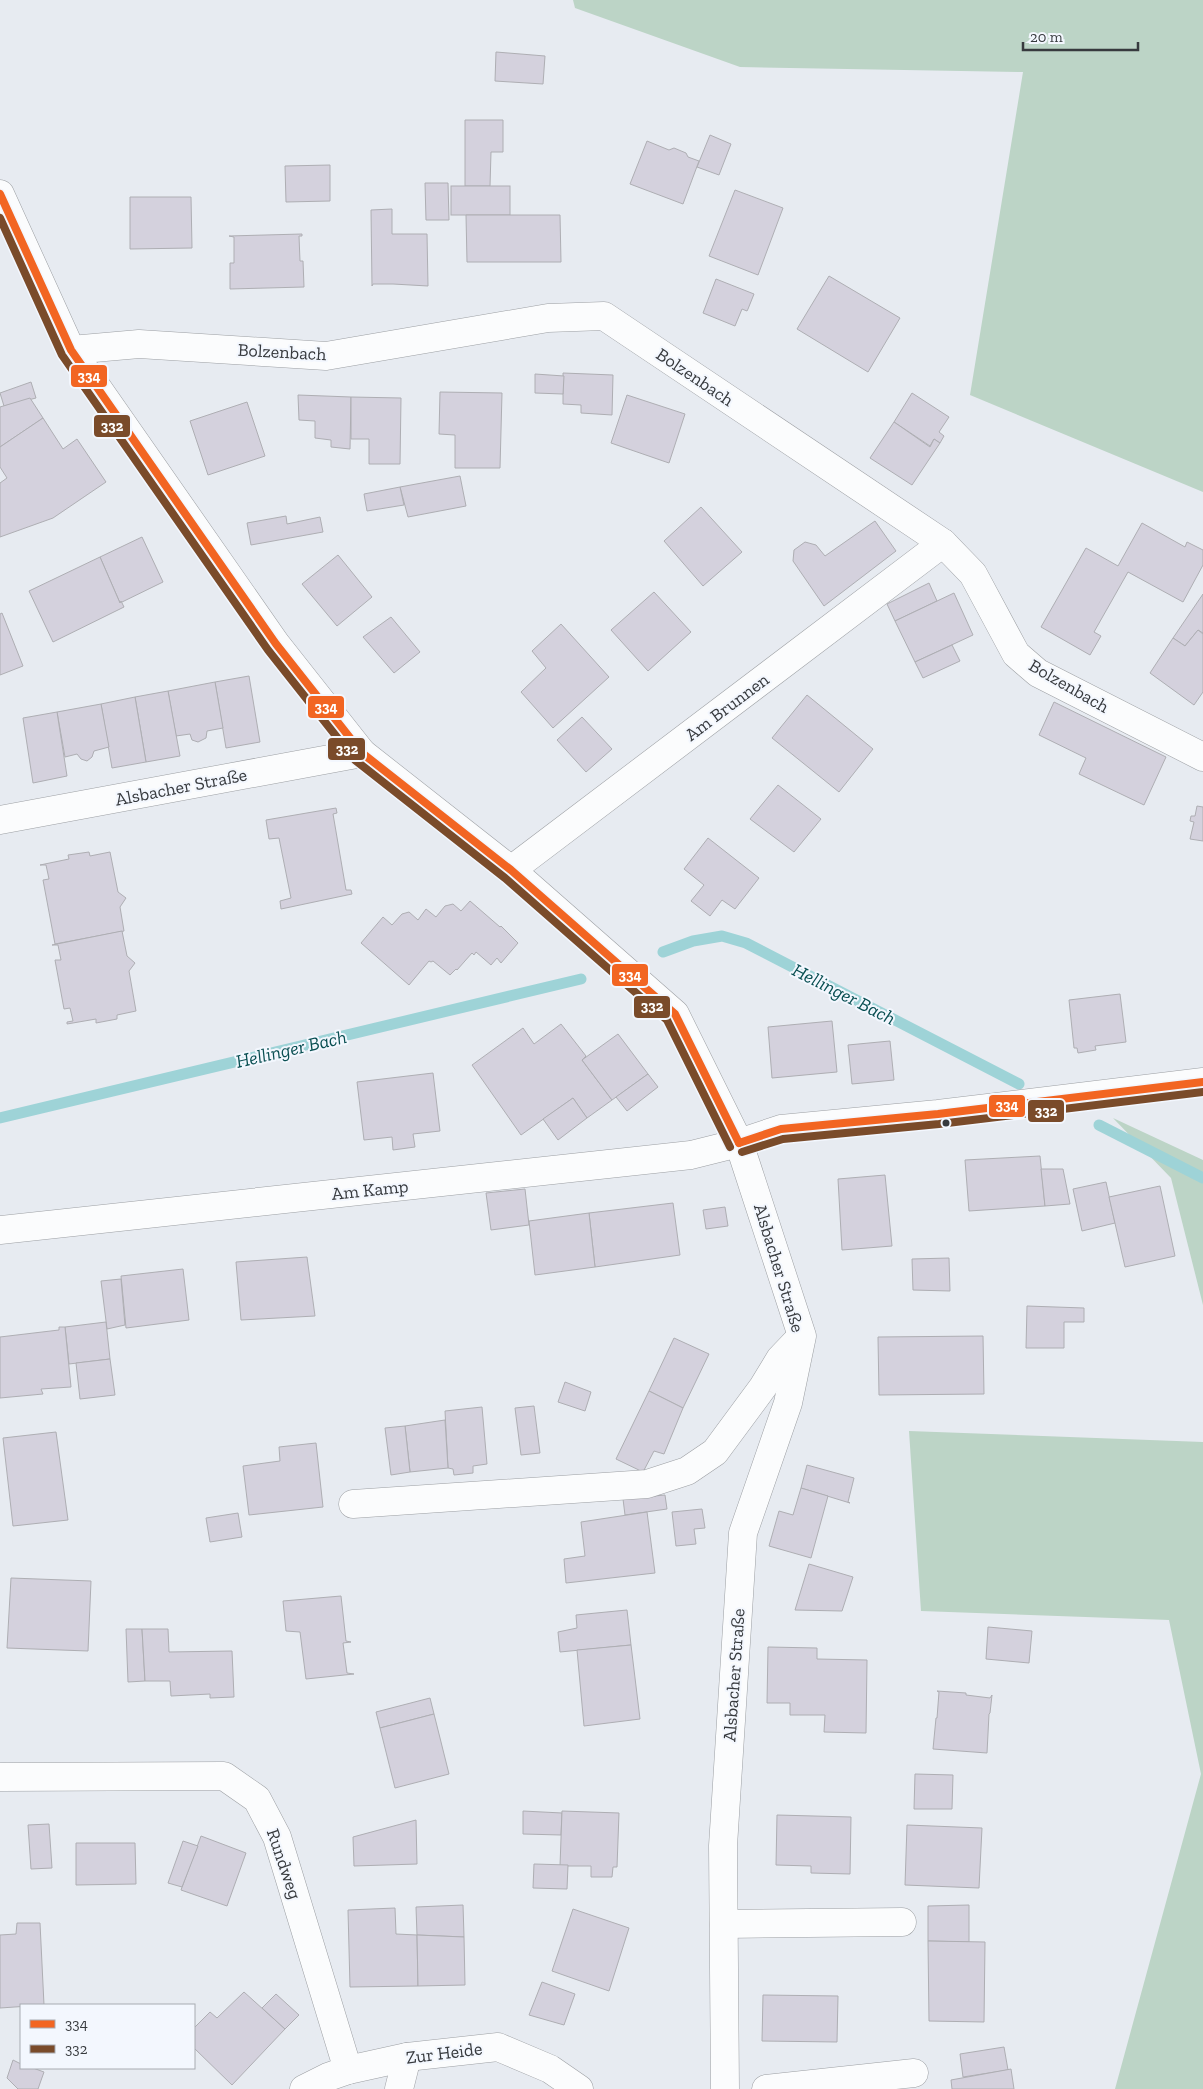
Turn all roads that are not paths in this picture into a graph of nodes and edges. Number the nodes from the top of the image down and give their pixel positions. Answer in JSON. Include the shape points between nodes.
{"nodes":[{"id":1,"x":0,"y":194,"type":"edge"},
{"id":2,"x":71,"y":350,"type":"junction"},
{"id":3,"x":943,"y":543,"type":"junction"},
{"id":4,"x":362,"y":753,"type":"junction"},
{"id":5,"x":1203,"y":757,"type":"edge"},
{"id":6,"x":0,"y":820,"type":"edge"},
{"id":7,"x":510,"y":870,"type":"junction"},
{"id":8,"x":1203,"y":1082,"type":"edge"},
{"id":9,"x":740,"y":1143,"type":"junction"},
{"id":10,"x":0,"y":1230,"type":"edge"},
{"id":11,"x":802,"y":1336,"type":"junction"},
{"id":12,"x":352,"y":1504,"type":"dead end"},
{"id":13,"x":0,"y":1777,"type":"edge"},
{"id":14,"x":902,"y":1922,"type":"dead end"},
{"id":15,"x":724,"y":1924,"type":"junction"},
{"id":16,"x":406,"y":2057,"type":"junction"},
{"id":17,"x":348,"y":2070,"type":"junction"},
{"id":18,"x":914,"y":2073,"type":"dead end"},
{"id":19,"x":304,"y":2089,"type":"edge"},
{"id":20,"x":399,"y":2089,"type":"edge"},
{"id":21,"x":579,"y":2089,"type":"edge"},
{"id":22,"x":726,"y":2089,"type":"edge"},
{"id":23,"x":766,"y":2089,"type":"edge"}],
"edges":[{"from":1,"to":2,"type":"street","name":"Alsbacher Straße"},
{"from":2,"to":3,"type":"street","name":"Bolzenbach","via":[[139,344],[326,356],[548,318],[604,316]]},
{"from":2,"to":4,"type":"street","name":"Alsbacher Straße","via":[[276,644]]},
{"from":3,"to":5,"type":"street","name":"Bolzenbach","via":[[973,574],[1016,654],[1038,673]]},
{"from":3,"to":7,"type":"street","name":"Am Brunnen"},
{"from":4,"to":6,"type":"street","name":"Alsbacher Straße"},
{"from":4,"to":7,"type":"street","name":"Alsbacher Straße"},
{"from":7,"to":9,"type":"street","name":"Alsbacher Straße","via":[[675,1014]]},
{"from":8,"to":9,"type":"street","name":"Am Kamp","via":[[781,1129]]},
{"from":9,"to":10,"type":"street","name":"Am Kamp","via":[[690,1155]]},
{"from":9,"to":11,"type":"street","name":"Alsbacher Straße"},
{"from":11,"to":12,"type":"street","via":[[780,1359],[715,1452],[687,1471],[647,1484]]},
{"from":11,"to":15,"type":"street","name":"Alsbacher Straße","via":[[788,1403],[742,1533],[723,1846]]},
{"from":13,"to":17,"type":"street","name":"Rundweg","via":[[224,1776],[257,1799],[277,1837]]},
{"from":14,"to":15,"type":"street"},
{"from":15,"to":22,"type":"street","name":"Alsbacher Straße"},
{"from":16,"to":17,"type":"street","name":"Zur Heide"},
{"from":16,"to":20,"type":"street"},
{"from":16,"to":21,"type":"street","name":"Zur Heide","via":[[498,2047],[550,2069]]},
{"from":17,"to":19,"type":"street","name":"Zur Heide"},
{"from":18,"to":23,"type":"street"}]}
